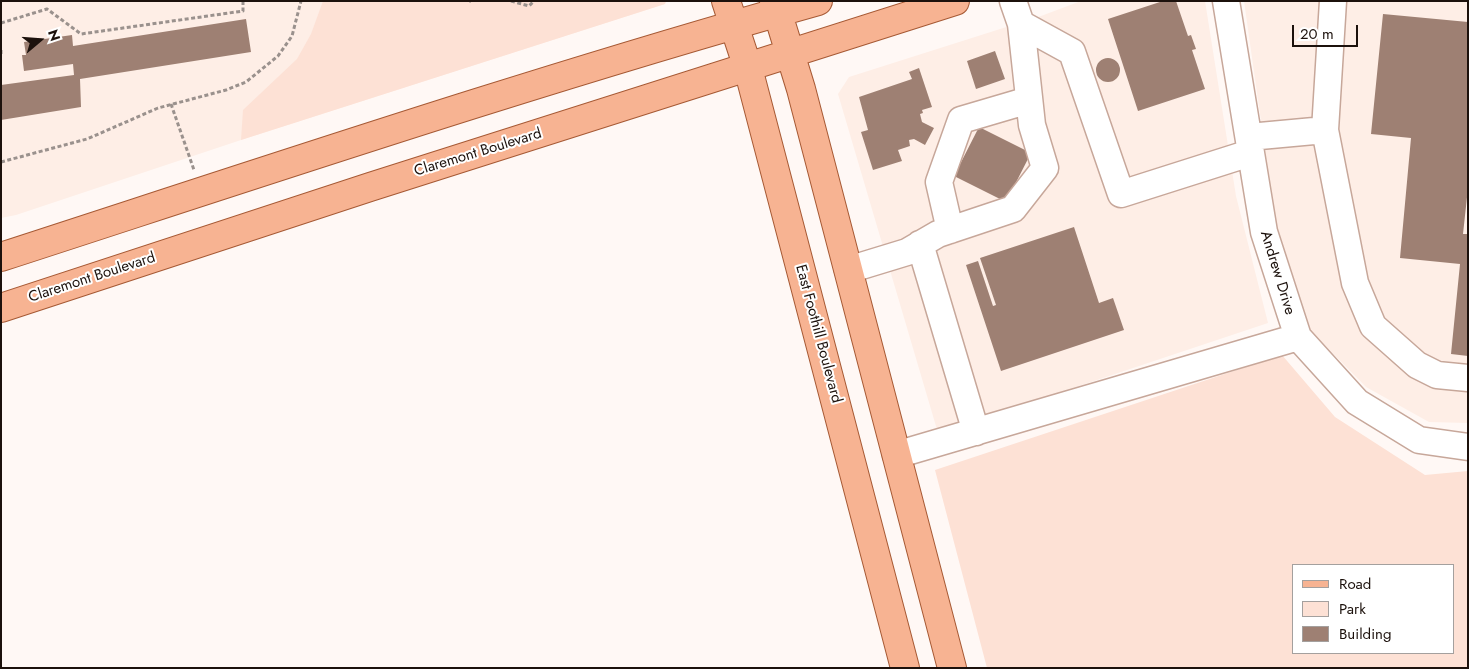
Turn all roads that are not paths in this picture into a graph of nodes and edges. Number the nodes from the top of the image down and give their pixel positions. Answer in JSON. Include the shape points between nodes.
{"nodes":[{"id":1,"x":818,"y":1,"type":"edge"},
{"id":2,"x":955,"y":1,"type":"edge"},
{"id":3,"x":1226,"y":1,"type":"edge"},
{"id":4,"x":1333,"y":1,"type":"edge"},
{"id":5,"x":776,"y":7,"type":"edge"},
{"id":6,"x":730,"y":13,"type":"edge"},
{"id":7,"x":1017,"y":13,"type":"edge"},
{"id":8,"x":791,"y":53,"type":"junction"},
{"id":9,"x":748,"y":68,"type":"junction"},
{"id":10,"x":1029,"y":100,"type":"junction"},
{"id":11,"x":1324,"y":130,"type":"junction"},
{"id":12,"x":1250,"y":145,"type":"junction"},
{"id":13,"x":950,"y":230,"type":"junction"},
{"id":14,"x":920,"y":244,"type":"junction"},
{"id":15,"x":1,"y":257,"type":"edge"},
{"id":16,"x":848,"y":270,"type":"junction"},
{"id":17,"x":1,"y":308,"type":"edge"},
{"id":18,"x":1298,"y":337,"type":"junction"},
{"id":19,"x":1468,"y":378,"type":"edge"},
{"id":20,"x":976,"y":432,"type":"junction"},
{"id":21,"x":1468,"y":447,"type":"edge"},
{"id":22,"x":896,"y":455,"type":"junction"},
{"id":23,"x":906,"y":668,"type":"edge"},
{"id":24,"x":952,"y":668,"type":"edge"}],
"edges":[{"from":1,"to":5,"type":"main road"},
{"from":2,"to":8,"type":"main road","name":"Claremont Boulevard"},
{"from":3,"to":12,"type":"street","name":"Andrew Drive"},
{"from":4,"to":11,"type":"street"},
{"from":5,"to":6,"type":"main road"},
{"from":5,"to":8,"type":"main road"},
{"from":6,"to":9,"type":"main road","name":"East Foothill Boulevard"},
{"from":6,"to":15,"type":"main road"},
{"from":7,"to":10,"type":"street"},
{"from":7,"to":12,"type":"street","via":[[1072,52],[1121,194]]},
{"from":8,"to":9,"type":"main road","name":"Claremont Boulevard"},
{"from":8,"to":16,"type":"main road"},
{"from":9,"to":17,"type":"main road","name":"Claremont Boulevard"},
{"from":9,"to":23,"type":"main road","name":"East Foothill Boulevard"},
{"from":10,"to":13,"type":"street","via":[[960,120],[939,182]]},
{"from":10,"to":13,"type":"street","via":[[1044,168],[1013,208]]},
{"from":11,"to":12,"type":"street"},
{"from":11,"to":19,"type":"street","via":[[1355,283],[1373,326],[1417,365],[1437,376]]},
{"from":12,"to":18,"type":"street","name":"Andrew Drive","via":[[1264,232]]},
{"from":13,"to":14,"type":"street"},
{"from":14,"to":16,"type":"street","via":[[907,252]]},
{"from":14,"to":20,"type":"street"},
{"from":16,"to":22,"type":"main road"},
{"from":18,"to":20,"type":"street"},
{"from":18,"to":21,"type":"street","name":"Andrew Drive","via":[[1357,402],[1419,440]]},
{"from":20,"to":22,"type":"street"},
{"from":22,"to":24,"type":"main road"}]}
